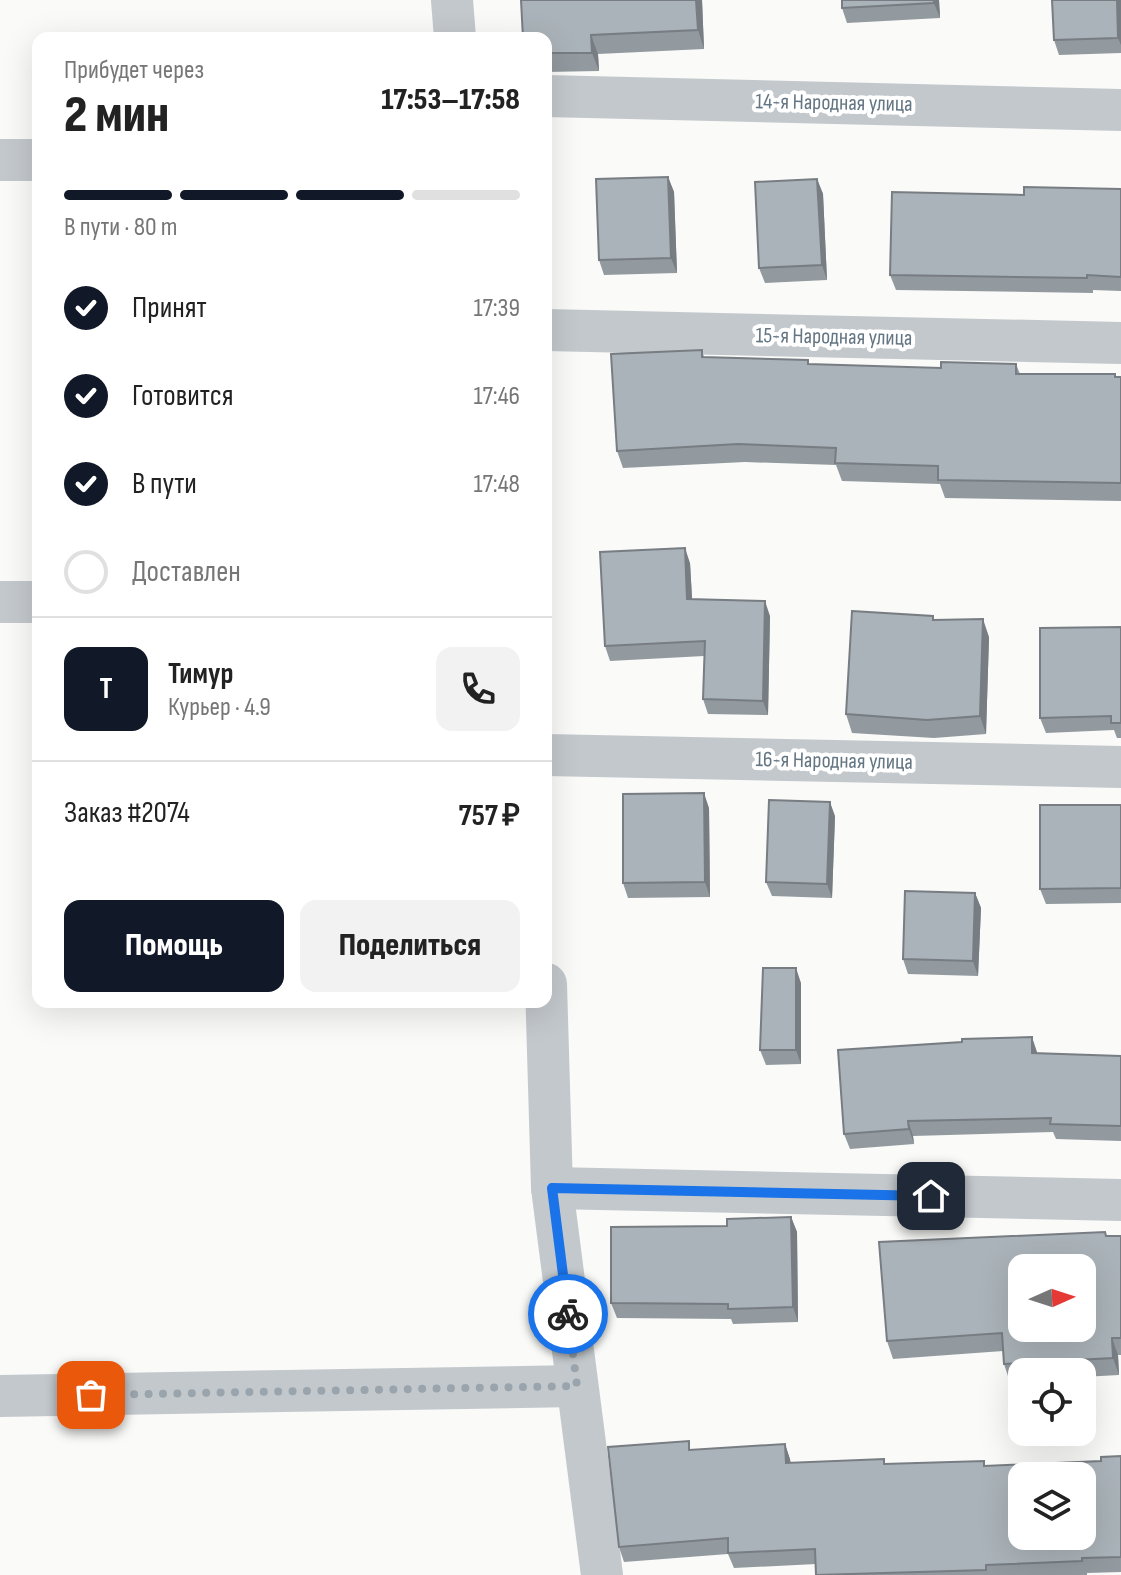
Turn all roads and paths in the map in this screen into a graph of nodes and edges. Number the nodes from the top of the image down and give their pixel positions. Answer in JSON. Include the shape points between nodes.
{"nodes":[{"id":1,"x":452,"y":0,"type":"edge"},
{"id":2,"x":455,"y":32,"type":"edge"},
{"id":3,"x":552,"y":96,"type":"edge"},
{"id":4,"x":1121,"y":110,"type":"edge"},
{"id":5,"x":0,"y":160,"type":"edge"},
{"id":6,"x":32,"y":160,"type":"edge"},
{"id":7,"x":552,"y":330,"type":"edge"},
{"id":8,"x":1121,"y":343,"type":"edge"},
{"id":9,"x":0,"y":602,"type":"edge"},
{"id":10,"x":32,"y":602,"type":"edge"},
{"id":11,"x":552,"y":755,"type":"edge"},
{"id":12,"x":1121,"y":767,"type":"edge"},
{"id":13,"x":547,"y":1008,"type":"edge"},
{"id":14,"x":552,"y":1188,"type":"junction"},
{"id":15,"x":1121,"y":1200,"type":"edge"},
{"id":16,"x":577,"y":1386,"type":"junction"},
{"id":17,"x":0,"y":1396,"type":"edge"},
{"id":18,"x":602,"y":1575,"type":"edge"}],
"edges":[{"from":1,"to":2,"type":"street"},
{"from":3,"to":4,"type":"street","name":"14-я Народная улица"},
{"from":5,"to":6,"type":"street"},
{"from":7,"to":8,"type":"street","name":"15-я Народная улица"},
{"from":9,"to":10,"type":"street"},
{"from":11,"to":12,"type":"street","name":"16-я Народная улица"},
{"from":13,"to":14,"type":"street"},
{"from":14,"to":15,"type":"street"},
{"from":14,"to":16,"type":"street"},
{"from":16,"to":17,"type":"street"},
{"from":16,"to":18,"type":"street"}]}
